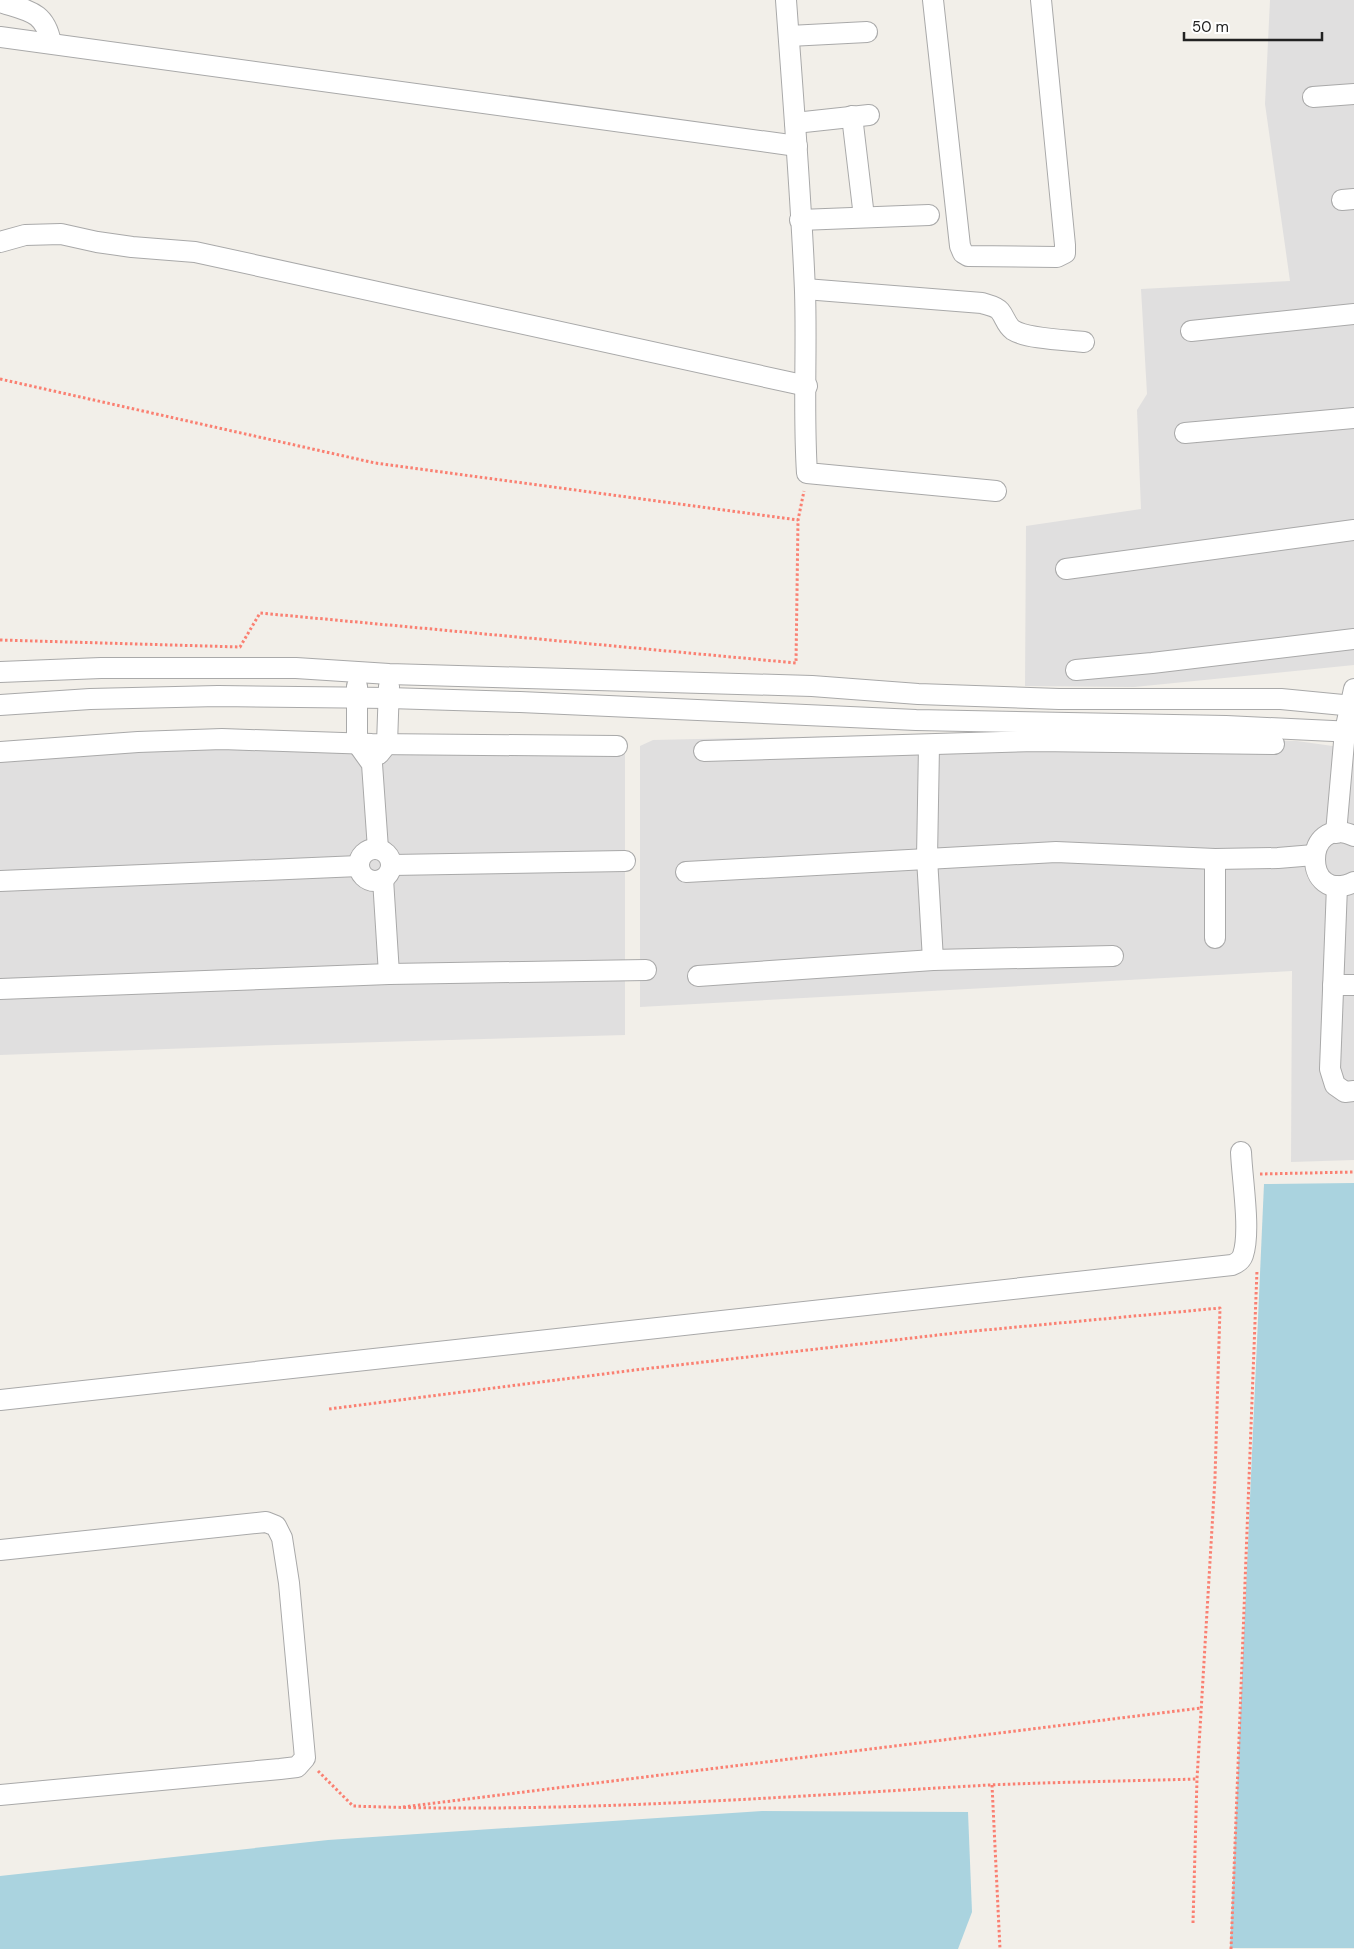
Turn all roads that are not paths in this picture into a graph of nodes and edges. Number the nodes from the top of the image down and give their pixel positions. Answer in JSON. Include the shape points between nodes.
{"nodes":[{"id":1,"x":786,"y":0,"type":"edge"},
{"id":2,"x":933,"y":0,"type":"edge"},
{"id":3,"x":1041,"y":0,"type":"edge"},
{"id":4,"x":0,"y":2,"type":"edge"},
{"id":5,"x":867,"y":32,"type":"dead end"},
{"id":6,"x":789,"y":36,"type":"junction"},
{"id":7,"x":0,"y":37,"type":"edge"},
{"id":8,"x":51,"y":43,"type":"junction"},
{"id":9,"x":1354,"y":94,"type":"edge"},
{"id":10,"x":1313,"y":97,"type":"dead end"},
{"id":11,"x":796,"y":123,"type":"junction"},
{"id":12,"x":797,"y":146,"type":"junction"},
{"id":13,"x":928,"y":215,"type":"dead end"},
{"id":14,"x":864,"y":217,"type":"junction"},
{"id":15,"x":800,"y":220,"type":"junction"},
{"id":16,"x":0,"y":242,"type":"edge"},
{"id":17,"x":805,"y":290,"type":"junction"},
{"id":18,"x":1354,"y":314,"type":"edge"},
{"id":19,"x":1191,"y":331,"type":"dead end"},
{"id":20,"x":1084,"y":342,"type":"dead end"},
{"id":21,"x":807,"y":386,"type":"junction"},
{"id":22,"x":1354,"y":418,"type":"edge"},
{"id":23,"x":1185,"y":433,"type":"dead end"},
{"id":24,"x":996,"y":491,"type":"dead end"},
{"id":25,"x":1354,"y":530,"type":"edge"},
{"id":26,"x":1066,"y":568,"type":"dead end"},
{"id":27,"x":1354,"y":639,"type":"edge"},
{"id":28,"x":1076,"y":670,"type":"dead end"},
{"id":29,"x":0,"y":672,"type":"edge"},
{"id":30,"x":358,"y":672,"type":"junction"},
{"id":31,"x":389,"y":674,"type":"junction"},
{"id":32,"x":918,"y":694,"type":"junction"},
{"id":33,"x":356,"y":698,"type":"junction"},
{"id":34,"x":389,"y":698,"type":"junction"},
{"id":35,"x":1353,"y":700,"type":"edge"},
{"id":36,"x":0,"y":705,"type":"edge"},
{"id":37,"x":916,"y":720,"type":"junction"},
{"id":38,"x":1350,"y":732,"type":"edge"},
{"id":39,"x":357,"y":743,"type":"junction"},
{"id":40,"x":387,"y":744,"type":"junction"},
{"id":41,"x":1274,"y":744,"type":"dead end"},
{"id":42,"x":618,"y":746,"type":"dead end"},
{"id":43,"x":929,"y":746,"type":"junction"},
{"id":44,"x":704,"y":751,"type":"dead end"},
{"id":45,"x":0,"y":752,"type":"edge"},
{"id":46,"x":372,"y":764,"type":"junction"},
{"id":47,"x":1345,"y":834,"type":"edge"},
{"id":48,"x":378,"y":849,"type":"junction"},
{"id":49,"x":1314,"y":855,"type":"junction"},
{"id":50,"x":927,"y":858,"type":"junction"},
{"id":51,"x":1216,"y":859,"type":"junction"},
{"id":52,"x":625,"y":861,"type":"dead end"},
{"id":53,"x":359,"y":866,"type":"junction"},
{"id":54,"x":387,"y":872,"type":"junction"},
{"id":55,"x":686,"y":872,"type":"dead end"},
{"id":56,"x":0,"y":881,"type":"edge"},
{"id":57,"x":1346,"y":884,"type":"edge"},
{"id":58,"x":1215,"y":938,"type":"dead end"},
{"id":59,"x":1113,"y":956,"type":"dead end"},
{"id":60,"x":933,"y":960,"type":"junction"},
{"id":61,"x":646,"y":970,"type":"dead end"},
{"id":62,"x":389,"y":974,"type":"junction"},
{"id":63,"x":698,"y":976,"type":"dead end"},
{"id":64,"x":1333,"y":985,"type":"junction"},
{"id":65,"x":1354,"y":985,"type":"edge"},
{"id":66,"x":0,"y":989,"type":"edge"},
{"id":67,"x":1354,"y":1092,"type":"edge"},
{"id":68,"x":1240,"y":1152,"type":"dead end"},
{"id":69,"x":0,"y":1400,"type":"edge"},
{"id":70,"x":0,"y":1550,"type":"edge"},
{"id":71,"x":0,"y":1795,"type":"edge"}],
"edges":[{"from":1,"to":6,"type":"street"},
{"from":2,"to":3,"type":"street","via":[[963,253],[968,256],[1057,257],[1065,253],[1065,245]]},
{"from":4,"to":8,"type":"street","via":[[41,18],[49,31]]},
{"from":5,"to":6,"type":"street"},
{"from":6,"to":11,"type":"street"},
{"from":7,"to":8,"type":"street"},
{"from":8,"to":12,"type":"street"},
{"from":9,"to":10,"type":"street"},
{"from":11,"to":12,"type":"street"},
{"from":11,"to":14,"type":"street","via":[[861,116]]},
{"from":12,"to":15,"type":"street"},
{"from":13,"to":14,"type":"street"},
{"from":14,"to":15,"type":"street"},
{"from":15,"to":17,"type":"street"},
{"from":16,"to":21,"type":"street","via":[[25,235],[61,234],[123,246],[195,252]]},
{"from":17,"to":20,"type":"street","via":[[982,303],[1000,311],[1014,331]]},
{"from":17,"to":21,"type":"street"},
{"from":18,"to":19,"type":"street"},
{"from":21,"to":24,"type":"street","via":[[804,432],[807,473]]},
{"from":22,"to":23,"type":"street"},
{"from":25,"to":26,"type":"street"},
{"from":27,"to":28,"type":"street"},
{"from":29,"to":30,"type":"street","via":[[121,668],[296,668]]},
{"from":30,"to":31,"type":"street"},
{"from":30,"to":33,"type":"street"},
{"from":31,"to":32,"type":"street","via":[[812,686]]},
{"from":31,"to":34,"type":"street"},
{"from":32,"to":35,"type":"street","via":[[1059,699]]},
{"from":32,"to":37,"type":"street"},
{"from":33,"to":34,"type":"street"},
{"from":33,"to":36,"type":"street","via":[[179,697]]},
{"from":33,"to":39,"type":"street"},
{"from":34,"to":37,"type":"street"},
{"from":34,"to":40,"type":"street"},
{"from":35,"to":38,"type":"street"},
{"from":37,"to":38,"type":"street","via":[[1226,726]]},
{"from":38,"to":47,"type":"street"},
{"from":39,"to":40,"type":"street"},
{"from":39,"to":45,"type":"street","via":[[222,739]]},
{"from":39,"to":46,"type":"street"},
{"from":40,"to":42,"type":"street"},
{"from":40,"to":46,"type":"street"},
{"from":41,"to":43,"type":"street","via":[[1036,741]]},
{"from":43,"to":44,"type":"street"},
{"from":43,"to":50,"type":"street"},
{"from":46,"to":48,"type":"street"},
{"from":47,"to":49,"type":"street","via":[[1321,840]]},
{"from":48,"to":53,"type":"street","via":[[364,854]]},
{"from":48,"to":54,"type":"street","via":[[388,855]]},
{"from":49,"to":51,"type":"street"},
{"from":49,"to":57,"type":"street","via":[[1317,872],[1322,879]]},
{"from":50,"to":51,"type":"street","via":[[1056,852]]},
{"from":50,"to":55,"type":"street"},
{"from":50,"to":60,"type":"street"},
{"from":51,"to":58,"type":"street"},
{"from":52,"to":54,"type":"street"},
{"from":53,"to":54,"type":"street","via":[[362,874],[376,881]]},
{"from":53,"to":56,"type":"street"},
{"from":54,"to":62,"type":"street"},
{"from":57,"to":64,"type":"street"},
{"from":59,"to":60,"type":"street"},
{"from":60,"to":63,"type":"street"},
{"from":61,"to":62,"type":"street"},
{"from":62,"to":66,"type":"street"},
{"from":64,"to":65,"type":"street"},
{"from":64,"to":67,"type":"street","via":[[1330,1070],[1335,1085],[1345,1092]]},
{"from":68,"to":69,"type":"street","via":[[1246,1232],[1243,1255],[1232,1265]]},
{"from":70,"to":71,"type":"street","via":[[266,1522],[276,1526],[282,1538],[289,1583],[305,1758],[297,1767]]}]}
